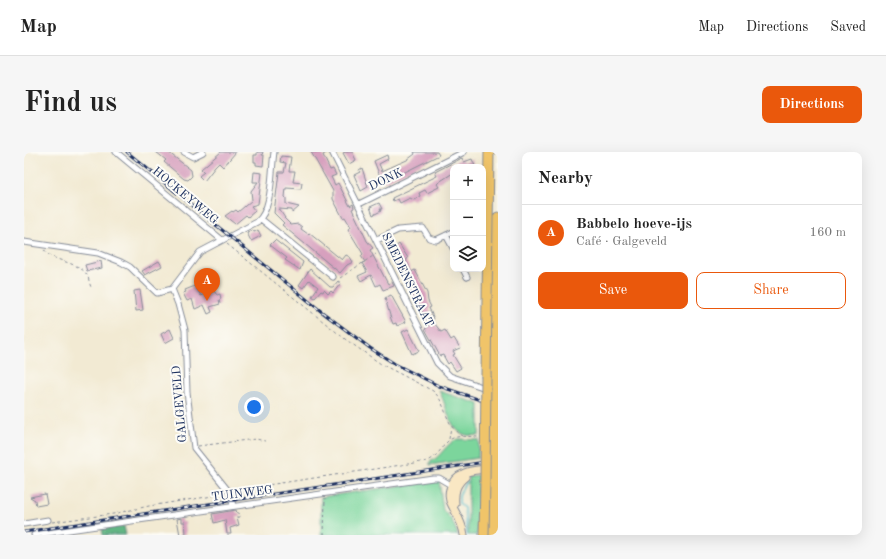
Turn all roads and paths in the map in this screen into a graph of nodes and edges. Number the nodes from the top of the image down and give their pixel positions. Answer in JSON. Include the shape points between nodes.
{"nodes":[{"id":1,"x":116,"y":152,"type":"edge"},
{"id":2,"x":184,"y":152,"type":"edge"},
{"id":3,"x":203,"y":152,"type":"edge"},
{"id":4,"x":274,"y":152,"type":"edge"},
{"id":5,"x":332,"y":152,"type":"edge"},
{"id":6,"x":464,"y":152,"type":"edge"},
{"id":7,"x":488,"y":153,"type":"edge"},
{"id":8,"x":358,"y":204,"type":"junction"},
{"id":9,"x":498,"y":217,"type":"edge"},
{"id":10,"x":261,"y":219,"type":"junction"},
{"id":11,"x":450,"y":233,"type":"edge"},
{"id":12,"x":446,"y":235,"type":"junction"},
{"id":13,"x":222,"y":240,"type":"junction"},
{"id":14,"x":377,"y":240,"type":"junction"},
{"id":15,"x":24,"y":242,"type":"edge"},
{"id":16,"x":450,"y":242,"type":"edge"},
{"id":17,"x":44,"y":246,"type":"junction"},
{"id":18,"x":382,"y":250,"type":"junction"},
{"id":19,"x":464,"y":272,"type":"edge"},
{"id":20,"x":333,"y":277,"type":"dead end"},
{"id":21,"x":467,"y":277,"type":"dead end"},
{"id":22,"x":340,"y":278,"type":"dead end"},
{"id":23,"x":91,"y":287,"type":"dead end"},
{"id":24,"x":172,"y":289,"type":"junction"},
{"id":25,"x":498,"y":393,"type":"edge"},
{"id":26,"x":451,"y":426,"type":"junction"},
{"id":27,"x":463,"y":437,"type":"junction"},
{"id":28,"x":480,"y":437,"type":"dead end"},
{"id":29,"x":265,"y":441,"type":"dead end"},
{"id":30,"x":449,"y":441,"type":"junction"},
{"id":31,"x":193,"y":446,"type":"junction"},
{"id":32,"x":498,"y":468,"type":"edge"},
{"id":33,"x":474,"y":471,"type":"junction"},
{"id":34,"x":451,"y":485,"type":"junction"},
{"id":35,"x":228,"y":491,"type":"junction"},
{"id":36,"x":325,"y":494,"type":"junction"},
{"id":37,"x":233,"y":506,"type":"junction"},
{"id":38,"x":455,"y":509,"type":"junction"},
{"id":39,"x":48,"y":520,"type":"joint"},
{"id":40,"x":24,"y":524,"type":"edge"},
{"id":41,"x":34,"y":535,"type":"edge"},
{"id":42,"x":324,"y":535,"type":"edge"},
{"id":43,"x":464,"y":535,"type":"edge"},
{"id":44,"x":484,"y":535,"type":"edge"},
{"id":45,"x":494,"y":535,"type":"edge"}],
"edges":[{"from":1,"to":13,"type":"street","name":"HOCKEYWEG"},
{"from":2,"to":3,"type":"street","via":[[193,157]]},
{"from":4,"to":10,"type":"street","via":[[268,205]]},
{"from":5,"to":8,"type":"street","name":"SMEDENSTRAAT"},
{"from":6,"to":8,"type":"street","name":"DONK"},
{"from":7,"to":44,"type":"highway","bridge":true},
{"from":8,"to":14,"type":"street","name":"SMEDENSTRAAT"},
{"from":9,"to":45,"type":"highway","bridge":true},
{"from":10,"to":13,"type":"street"},
{"from":10,"to":20,"type":"street"},
{"from":11,"to":12,"type":"street"},
{"from":12,"to":14,"type":"street","via":[[436,240],[429,238],[425,230],[420,228],[398,230]]},
{"from":12,"to":16,"type":"street"},
{"from":13,"to":24,"type":"street","via":[[196,255]]},
{"from":13,"to":26,"type":"path","via":[[345,339],[381,364],[434,391],[440,397]]},
{"from":14,"to":18,"type":"street","name":"SMEDENSTRAAT"},
{"from":15,"to":17,"type":"street"},
{"from":17,"to":23,"type":"path","via":[[44,252],[47,254],[69,262],[87,274]]},
{"from":17,"to":24,"type":"street","via":[[105,256],[126,264],[158,293]]},
{"from":18,"to":22,"type":"path"},
{"from":18,"to":25,"type":"street","name":"SMEDENSTRAAT","via":[[437,363],[450,376]]},
{"from":19,"to":21,"type":"street"},
{"from":24,"to":31,"type":"street","name":"GALGEVELD","via":[[185,330],[187,392]]},
{"from":26,"to":27,"type":"path"},
{"from":26,"to":30,"type":"path"},
{"from":27,"to":28,"type":"path"},
{"from":27,"to":30,"type":"path"},
{"from":29,"to":31,"type":"path","via":[[256,439]]},
{"from":30,"to":35,"type":"path","via":[[428,461]]},
{"from":31,"to":35,"type":"street","name":"GALGEVELD"},
{"from":32,"to":33,"type":"street"},
{"from":33,"to":34,"type":"street","via":[[465,472]]},
{"from":33,"to":38,"type":"street","via":[[459,481],[455,488]]},
{"from":34,"to":36,"type":"street","name":"TUINWEG","via":[[438,478],[432,478]]},
{"from":34,"to":38,"type":"street","via":[[449,496]]},
{"from":35,"to":37,"type":"street","name":"GALGEVELD"},
{"from":35,"to":39,"type":"path","via":[[213,496],[106,515],[55,523]]},
{"from":36,"to":37,"type":"street","name":"TUINWEG"},
{"from":36,"to":42,"type":"path"},
{"from":37,"to":41,"type":"street","name":"TUINWEG"},
{"from":38,"to":43,"type":"street"},
{"from":39,"to":40,"type":"street"}]}
